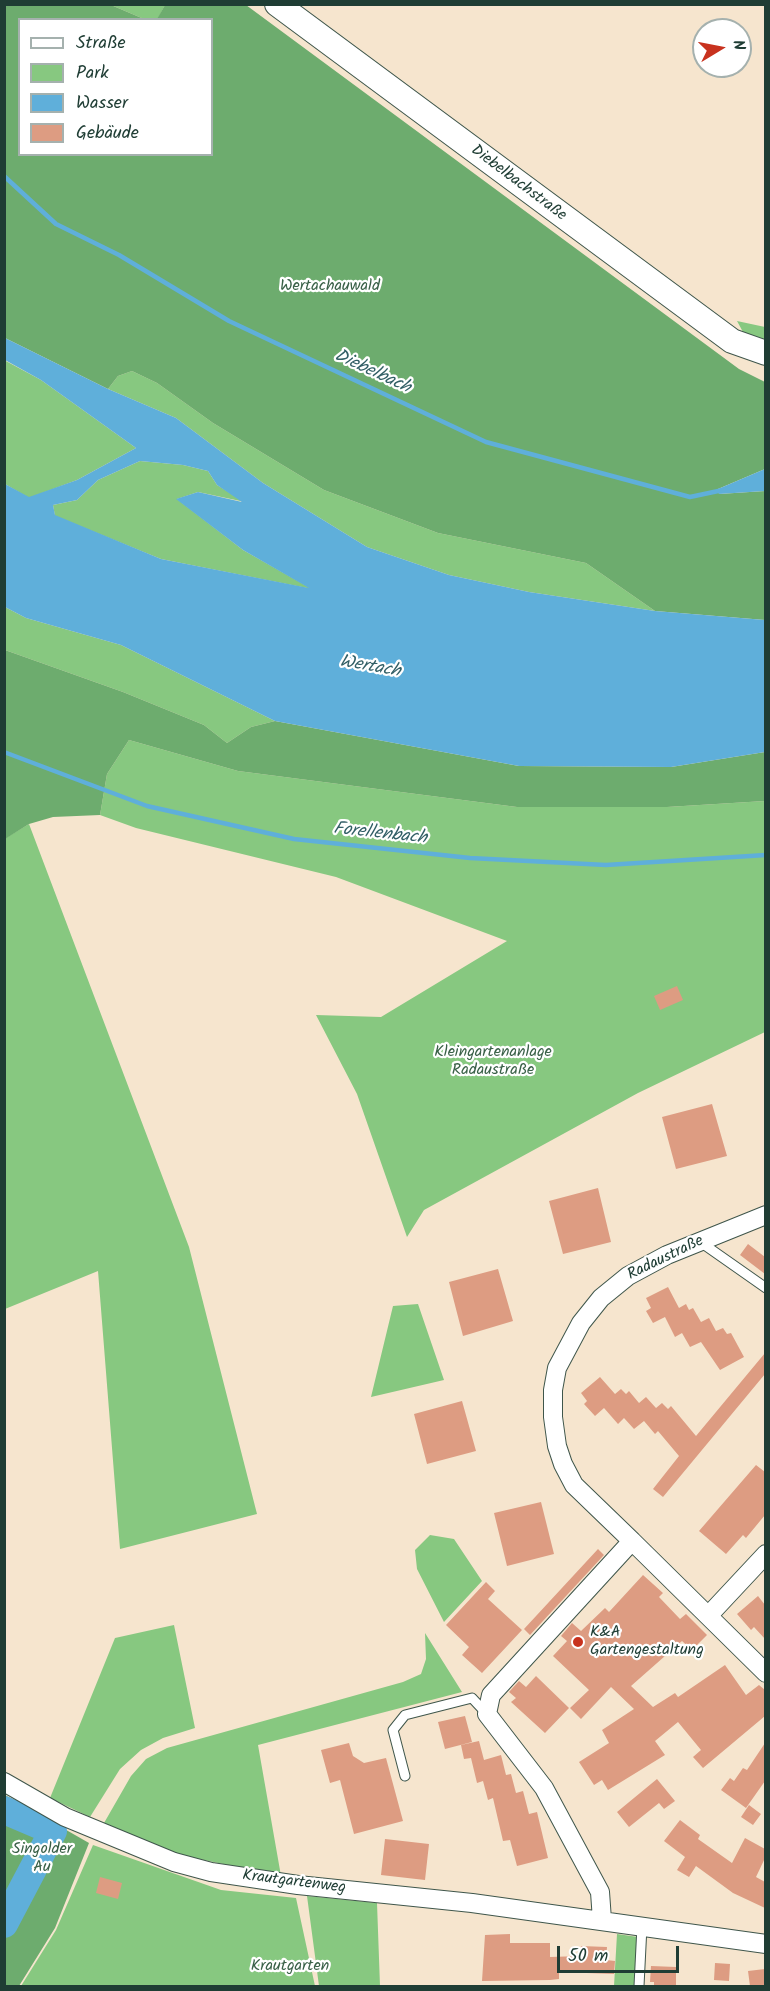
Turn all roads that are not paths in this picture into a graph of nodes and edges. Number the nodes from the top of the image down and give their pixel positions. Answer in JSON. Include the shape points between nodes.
{"nodes":[{"id":1,"x":277,"y":4,"type":"edge"},
{"id":2,"x":765,"y":353,"type":"edge"},
{"id":3,"x":765,"y":1215,"type":"edge"},
{"id":4,"x":699,"y":1241,"type":"junction"},
{"id":5,"x":765,"y":1288,"type":"edge"},
{"id":6,"x":632,"y":1541,"type":"junction"},
{"id":7,"x":765,"y":1554,"type":"edge"},
{"id":8,"x":709,"y":1615,"type":"junction"},
{"id":9,"x":765,"y":1672,"type":"edge"},
{"id":10,"x":487,"y":1714,"type":"junction"},
{"id":11,"x":405,"y":1776,"type":"dead end"},
{"id":12,"x":4,"y":1782,"type":"edge"},
{"id":13,"x":602,"y":1920,"type":"junction"},
{"id":14,"x":642,"y":1926,"type":"junction"},
{"id":15,"x":765,"y":1944,"type":"edge"},
{"id":16,"x":639,"y":1986,"type":"edge"}],
"edges":[{"from":1,"to":2,"type":"street","name":"Diebelbachstraße","via":[[732,341]]},
{"from":3,"to":4,"type":"street","name":"Radaustraße"},
{"from":4,"to":5,"type":"lane"},
{"from":4,"to":6,"type":"street","name":"Radaustraße","via":[[628,1276],[601,1298],[581,1323],[557,1368],[553,1417],[563,1464],[574,1485]]},
{"from":6,"to":8,"type":"street","name":"Radaustraße"},
{"from":6,"to":10,"type":"street","via":[[491,1695]]},
{"from":7,"to":8,"type":"street"},
{"from":8,"to":9,"type":"street","name":"Radaustraße"},
{"from":10,"to":11,"type":"lane","via":[[472,1698],[405,1715],[393,1730]]},
{"from":10,"to":13,"type":"street","via":[[544,1788],[600,1892]]},
{"from":12,"to":13,"type":"street","name":"Krautgartenweg","via":[[65,1817],[174,1862],[212,1872]]},
{"from":13,"to":14,"type":"street","name":"Krautgartenweg"},
{"from":14,"to":15,"type":"street","name":"Krautgartenweg"},
{"from":14,"to":16,"type":"lane"}]}
